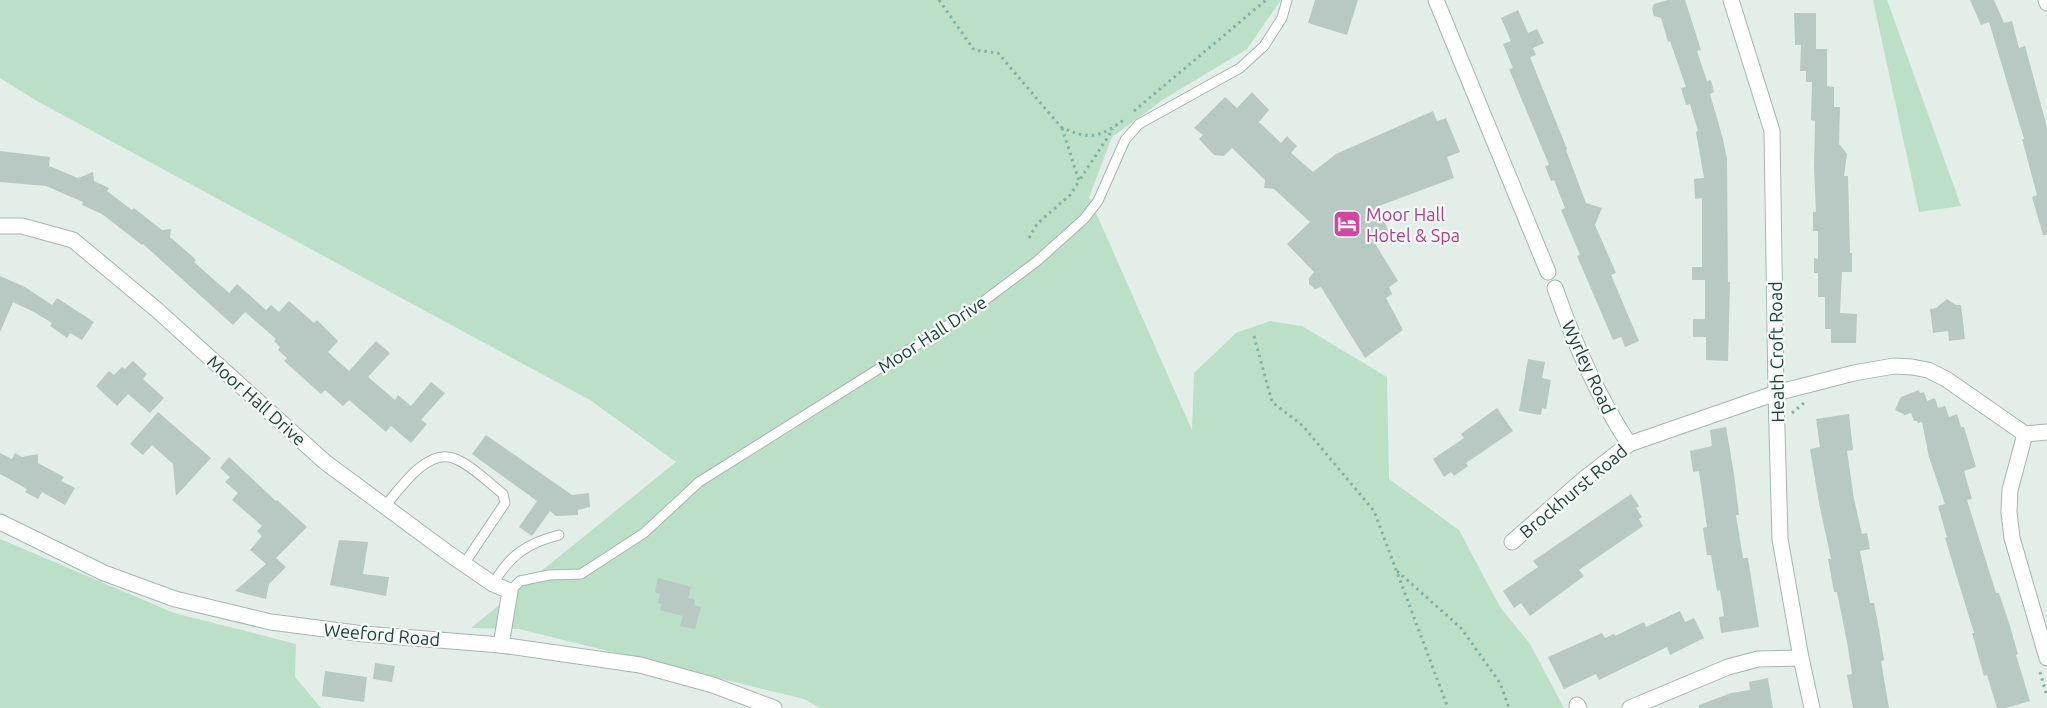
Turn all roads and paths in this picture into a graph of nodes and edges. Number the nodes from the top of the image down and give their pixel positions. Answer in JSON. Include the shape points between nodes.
{"nodes":[{"id":1,"x":939,"y":0,"type":"edge"},
{"id":2,"x":1266,"y":0,"type":"edge"},
{"id":3,"x":1287,"y":0,"type":"edge"},
{"id":4,"x":1436,"y":0,"type":"edge"},
{"id":5,"x":1731,"y":0,"type":"edge"},
{"id":6,"x":1062,"y":127,"type":"junction"},
{"id":7,"x":1114,"y":127,"type":"junction"},
{"id":8,"x":1079,"y":181,"type":"junction"},
{"id":9,"x":0,"y":226,"type":"edge"},
{"id":10,"x":1029,"y":238,"type":"dead end"},
{"id":11,"x":1548,"y":272,"type":"dead end"},
{"id":12,"x":1555,"y":288,"type":"dead end"},
{"id":13,"x":1254,"y":336,"type":"dead end"},
{"id":14,"x":1776,"y":393,"type":"junction"},
{"id":15,"x":1810,"y":401,"type":"dead end"},
{"id":16,"x":1791,"y":414,"type":"dead end"},
{"id":17,"x":2047,"y":432,"type":"edge"},
{"id":18,"x":2024,"y":434,"type":"junction"},
{"id":19,"x":1628,"y":444,"type":"junction"},
{"id":20,"x":385,"y":506,"type":"junction"},
{"id":21,"x":0,"y":522,"type":"edge"},
{"id":22,"x":560,"y":535,"type":"dead end"},
{"id":23,"x":1512,"y":542,"type":"dead end"},
{"id":24,"x":464,"y":564,"type":"junction"},
{"id":25,"x":1397,"y":571,"type":"junction"},
{"id":26,"x":493,"y":584,"type":"junction"},
{"id":27,"x":510,"y":591,"type":"junction"},
{"id":28,"x":501,"y":645,"type":"junction"},
{"id":29,"x":1801,"y":658,"type":"junction"},
{"id":30,"x":2043,"y":663,"type":"edge"},
{"id":31,"x":2047,"y":696,"type":"edge"},
{"id":32,"x":774,"y":708,"type":"edge"},
{"id":33,"x":1448,"y":708,"type":"edge"},
{"id":34,"x":1509,"y":708,"type":"edge"},
{"id":35,"x":1630,"y":708,"type":"edge"},
{"id":36,"x":1812,"y":708,"type":"edge"}],
"edges":[{"from":1,"to":6,"type":"path","via":[[974,50],[998,53]]},
{"from":2,"to":7,"type":"path"},
{"from":3,"to":27,"type":"lane","name":"Moor Hall Drive","via":[[1282,18],[1264,46],[1240,68],[1139,124],[1125,140],[1098,201],[1084,219],[1036,262],[969,312],[700,482],[644,533],[581,574],[549,575],[520,581]]},
{"from":4,"to":11,"type":"street"},
{"from":5,"to":14,"type":"street","name":"Heath Croft Road","via":[[1772,131]]},
{"from":6,"to":7,"type":"path","via":[[1086,136],[1100,135]]},
{"from":6,"to":8,"type":"path"},
{"from":7,"to":8,"type":"path"},
{"from":8,"to":10,"type":"path","via":[[1070,196],[1037,224]]},
{"from":9,"to":20,"type":"street","name":"Moor Hall Drive","via":[[22,226],[73,240],[158,310],[325,462]]},
{"from":12,"to":19,"type":"street","name":"Wyrley Road","via":[[1590,376]]},
{"from":13,"to":25,"type":"path","via":[[1272,402],[1303,426],[1374,511]]},
{"from":14,"to":18,"type":"street","name":"Brockhurst Road","via":[[1854,373],[1912,366],[1946,379]]},
{"from":14,"to":19,"type":"street","name":"Brockhurst Road"},
{"from":14,"to":29,"type":"street","name":"Heath Croft Road","via":[[1780,539]]},
{"from":15,"to":16,"type":"path"},
{"from":17,"to":18,"type":"street"},
{"from":18,"to":30,"type":"street","via":[[2010,490],[2009,512],[2012,538]]},
{"from":19,"to":23,"type":"street","name":"Brockhurst Road"},
{"from":20,"to":24,"type":"street","name":"Moor Hall Drive"},
{"from":20,"to":24,"type":"lane","via":[[420,467],[440,457],[463,463],[503,494],[505,503]]},
{"from":21,"to":28,"type":"street","name":"Weeford Road","via":[[104,573],[175,599],[271,622],[364,634]]},
{"from":22,"to":26,"type":"lane","via":[[518,551]]},
{"from":24,"to":26,"type":"street","name":"Moor Hall Drive"},
{"from":25,"to":33,"type":"path"},
{"from":25,"to":34,"type":"path","via":[[1461,628],[1500,683]]},
{"from":26,"to":27,"type":"street","name":"Moor Hall Drive"},
{"from":27,"to":28,"type":"street"},
{"from":28,"to":32,"type":"street","name":"Weeford Road","via":[[640,665],[713,685]]},
{"from":29,"to":35,"type":"street","via":[[1758,659],[1728,667]]},
{"from":29,"to":36,"type":"street","name":"Heath Croft Road"},
{"from":30,"to":31,"type":"path"}]}
